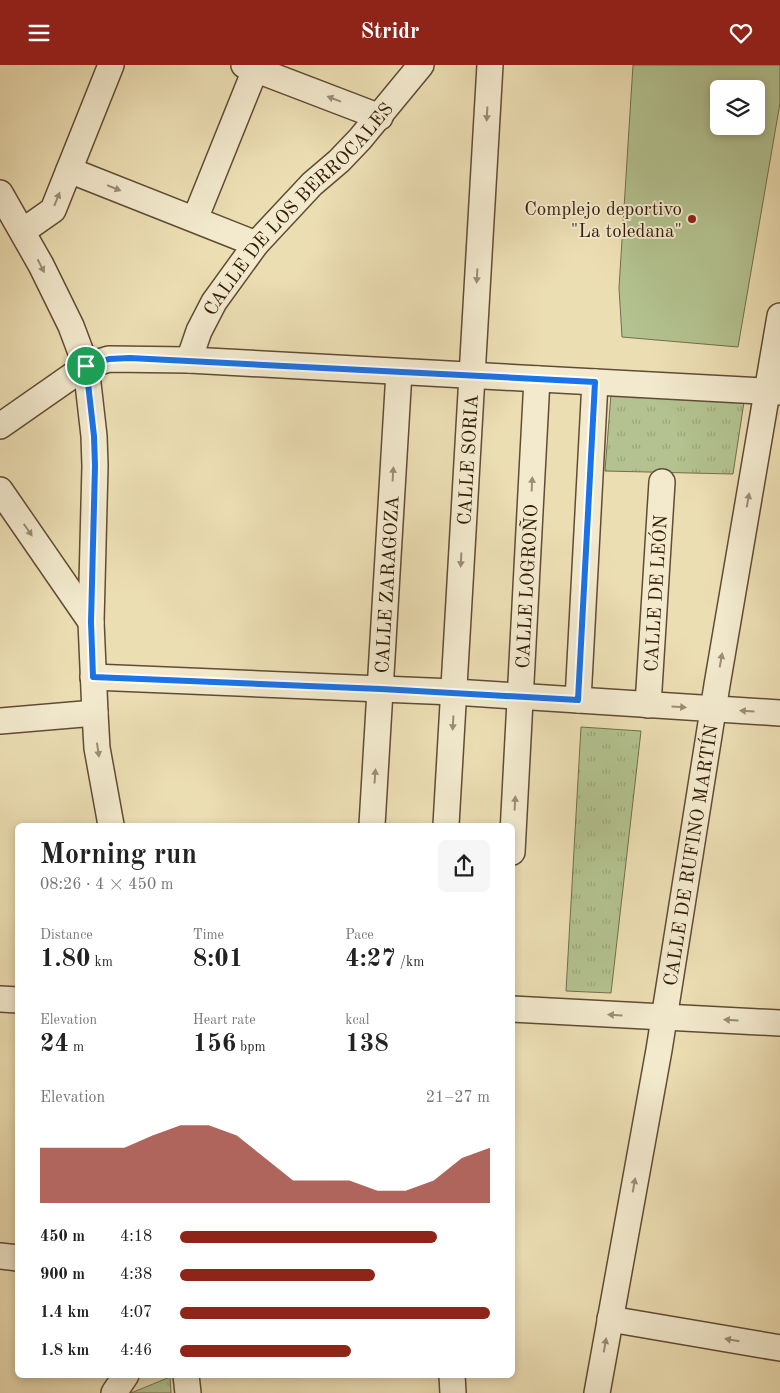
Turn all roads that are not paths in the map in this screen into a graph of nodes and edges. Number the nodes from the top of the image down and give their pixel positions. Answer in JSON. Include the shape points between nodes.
{"nodes":[{"id":1,"x":111,"y":65,"type":"edge"},
{"id":2,"x":421,"y":65,"type":"edge"},
{"id":3,"x":490,"y":65,"type":"edge"},
{"id":4,"x":252,"y":66,"type":"edge"},
{"id":5,"x":380,"y":117,"type":"junction"},
{"id":6,"x":69,"y":170,"type":"junction"},
{"id":7,"x":0,"y":193,"type":"edge"},
{"id":8,"x":194,"y":219,"type":"junction"},
{"id":9,"x":23,"y":231,"type":"junction"},
{"id":10,"x":256,"y":243,"type":"junction"},
{"id":11,"x":780,"y":316,"type":"edge"},
{"id":12,"x":189,"y":360,"type":"junction"},
{"id":13,"x":86,"y":366,"type":"junction"},
{"id":14,"x":398,"y":372,"type":"junction"},
{"id":15,"x":471,"y":376,"type":"junction"},
{"id":16,"x":537,"y":379,"type":"junction"},
{"id":17,"x":595,"y":382,"type":"junction"},
{"id":18,"x":774,"y":392,"type":"edge"},
{"id":19,"x":0,"y":426,"type":"edge"},
{"id":20,"x":662,"y":482,"type":"dead end"},
{"id":21,"x":0,"y":490,"type":"edge"},
{"id":22,"x":91,"y":622,"type":"junction"},
{"id":23,"x":93,"y":677,"type":"junction"},
{"id":24,"x":381,"y":689,"type":"junction"},
{"id":25,"x":454,"y":692,"type":"junction"},
{"id":26,"x":522,"y":697,"type":"junction"},
{"id":27,"x":578,"y":700,"type":"junction"},
{"id":28,"x":648,"y":705,"type":"junction"},
{"id":29,"x":713,"y":709,"type":"junction"},
{"id":30,"x":95,"y":713,"type":"junction"},
{"id":31,"x":780,"y":713,"type":"edge"},
{"id":32,"x":0,"y":721,"type":"edge"},
{"id":33,"x":111,"y":823,"type":"edge"},
{"id":34,"x":372,"y":823,"type":"edge"},
{"id":35,"x":446,"y":823,"type":"edge"},
{"id":36,"x":514,"y":823,"type":"edge"},
{"id":37,"x":0,"y":999,"type":"edge"},
{"id":38,"x":15,"y":1000,"type":"edge"},
{"id":39,"x":515,"y":1009,"type":"edge"},
{"id":40,"x":664,"y":1017,"type":"junction"},
{"id":41,"x":780,"y":1023,"type":"edge"},
{"id":42,"x":0,"y":1255,"type":"edge"},
{"id":43,"x":15,"y":1258,"type":"edge"},
{"id":44,"x":610,"y":1319,"type":"junction"},
{"id":45,"x":780,"y":1348,"type":"edge"},
{"id":46,"x":124,"y":1378,"type":"edge"},
{"id":47,"x":186,"y":1378,"type":"edge"},
{"id":48,"x":452,"y":1378,"type":"edge"},
{"id":49,"x":114,"y":1393,"type":"edge"},
{"id":50,"x":188,"y":1393,"type":"edge"},
{"id":51,"x":453,"y":1393,"type":"edge"},
{"id":52,"x":597,"y":1393,"type":"edge"}],
"edges":[{"from":1,"to":6,"type":"street"},
{"from":2,"to":5,"type":"street","name":"CALLE DE LOS BERROCALES"},
{"from":3,"to":15,"type":"street","name":"CALLE SORIA","one_way":true},
{"from":5,"to":4,"type":"street","one_way":true},
{"from":4,"to":8,"type":"street"},
{"from":5,"to":10,"type":"street","name":"CALLE DE LOS BERROCALES"},
{"from":6,"to":8,"type":"street","one_way":true},
{"from":9,"to":6,"type":"street","one_way":true,"via":[[53,210]]},
{"from":7,"to":9,"type":"street"},
{"from":8,"to":10,"type":"street"},
{"from":9,"to":13,"type":"street","one_way":true,"via":[[71,326]]},
{"from":10,"to":12,"type":"street","name":"CALLE DE LOS BERROCALES","via":[[214,302]]},
{"from":11,"to":18,"type":"street","name":"CALLE DE RUFINO MARTÍN"},
{"from":12,"to":13,"type":"street","via":[[109,359]]},
{"from":12,"to":14,"type":"street"},
{"from":13,"to":19,"type":"street"},
{"from":13,"to":22,"type":"street","via":[[95,466]]},
{"from":14,"to":15,"type":"street"},
{"from":24,"to":14,"type":"street","name":"CALLE ZARAGOZA","one_way":true},
{"from":15,"to":16,"type":"street"},
{"from":15,"to":25,"type":"street","name":"CALLE SORIA","one_way":true},
{"from":16,"to":17,"type":"street"},
{"from":26,"to":16,"type":"street","name":"CALLE LOGROÑO","one_way":true},
{"from":17,"to":18,"type":"street"},
{"from":17,"to":27,"type":"street"},
{"from":29,"to":18,"type":"street","name":"CALLE DE RUFINO MARTÍN","one_way":true},
{"from":20,"to":28,"type":"street","name":"CALLE DE LEÓN"},
{"from":21,"to":22,"type":"street","one_way":true},
{"from":22,"to":23,"type":"street"},
{"from":23,"to":24,"type":"street"},
{"from":23,"to":30,"type":"street"},
{"from":24,"to":25,"type":"street"},
{"from":34,"to":24,"type":"street","name":"CALLE ZARAGOZA","one_way":true},
{"from":25,"to":26,"type":"street"},
{"from":25,"to":35,"type":"street","name":"CALLE SORIA","one_way":true},
{"from":26,"to":27,"type":"street"},
{"from":36,"to":26,"type":"street","name":"CALLE LOGROÑO","one_way":true},
{"from":27,"to":28,"type":"street"},
{"from":28,"to":29,"type":"street","one_way":true},
{"from":31,"to":29,"type":"street","one_way":true},
{"from":29,"to":40,"type":"street","name":"CALLE DE RUFINO MARTÍN"},
{"from":30,"to":32,"type":"street"},
{"from":30,"to":33,"type":"street","one_way":true,"via":[[97,748]]},
{"from":37,"to":38,"type":"street"},
{"from":40,"to":39,"type":"street","one_way":true},
{"from":41,"to":40,"type":"street","one_way":true},
{"from":44,"to":40,"type":"street","name":"CALLE DE RUFINO MARTÍN","one_way":true},
{"from":42,"to":43,"type":"street"},
{"from":45,"to":44,"type":"street","one_way":true},
{"from":52,"to":44,"type":"street","name":"CALLE DE RUFINO MARTÍN","one_way":true},
{"from":46,"to":49,"type":"street"},
{"from":47,"to":50,"type":"street"},
{"from":48,"to":51,"type":"street"}]}
